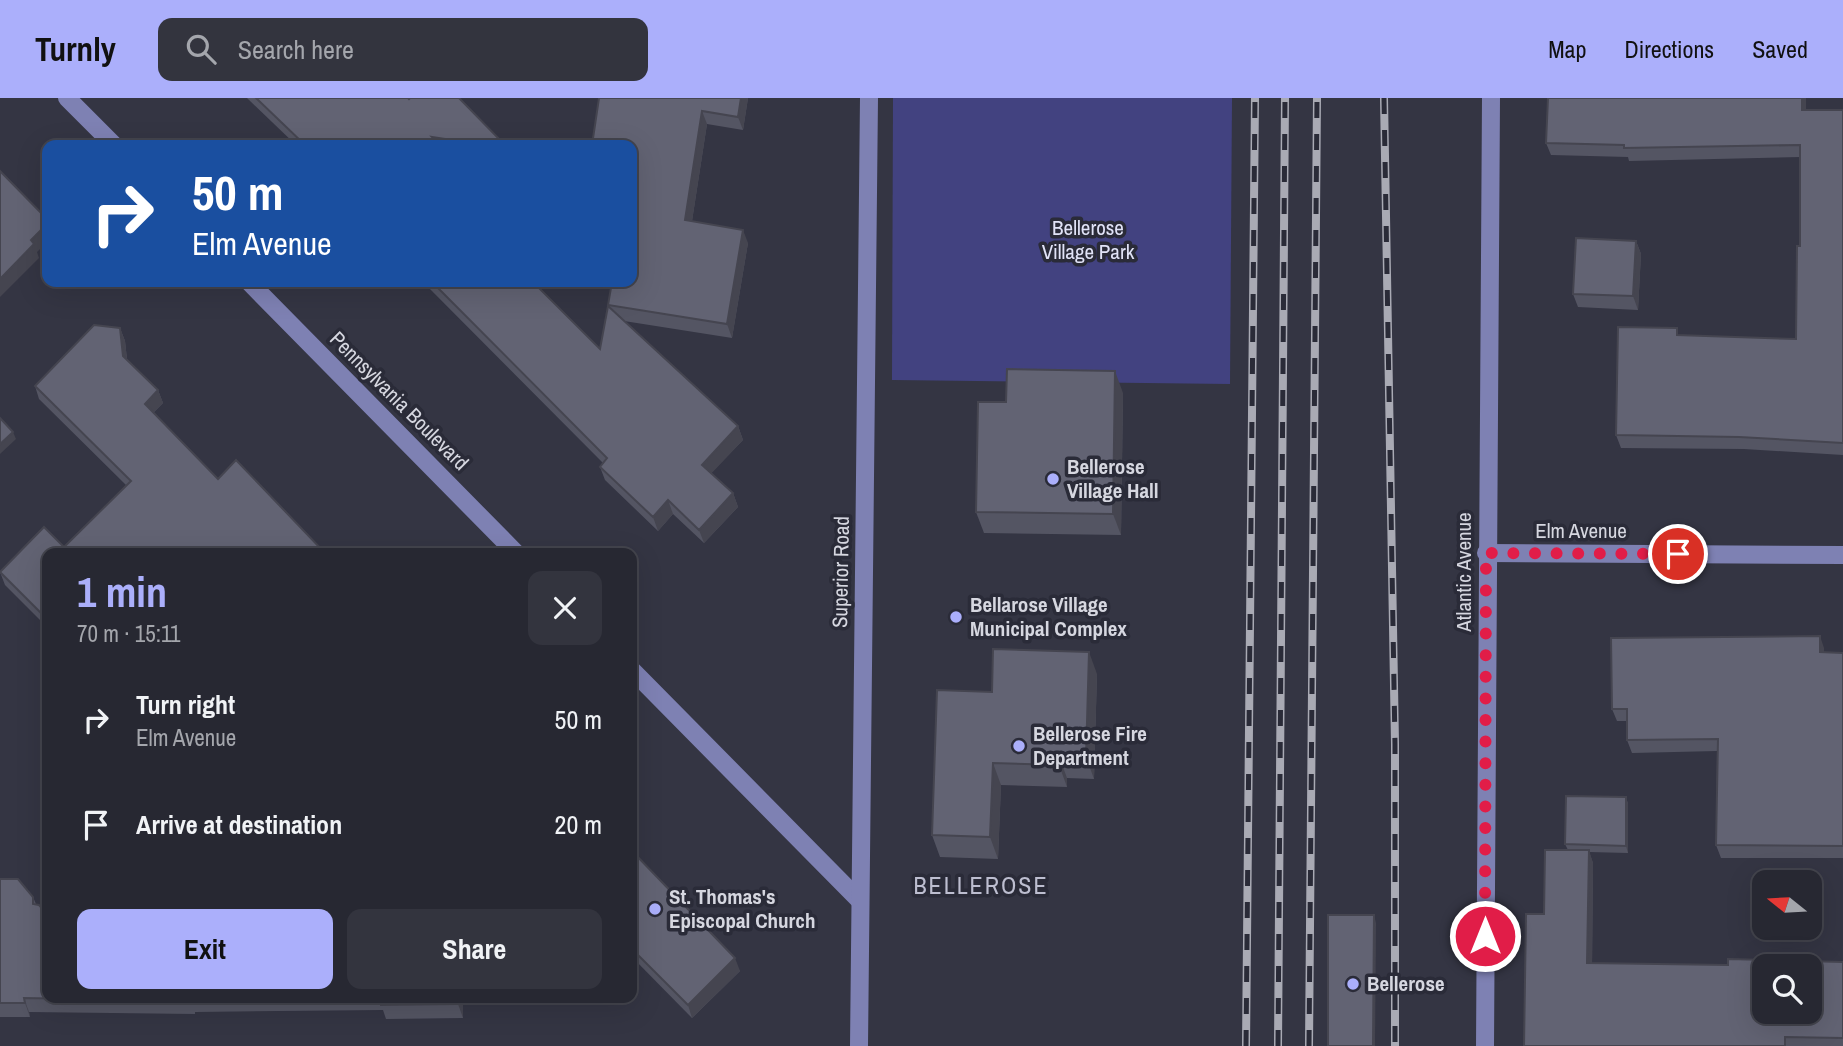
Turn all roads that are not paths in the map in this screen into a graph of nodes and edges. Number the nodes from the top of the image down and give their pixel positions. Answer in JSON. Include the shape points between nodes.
{"nodes":[{"id":1,"x":67,"y":98,"type":"edge"},
{"id":2,"x":869,"y":98,"type":"edge"},
{"id":3,"x":1491,"y":98,"type":"edge"},
{"id":4,"x":109,"y":140,"type":"edge"},
{"id":5,"x":254,"y":287,"type":"edge"},
{"id":6,"x":511,"y":548,"type":"edge"},
{"id":7,"x":1486,"y":553,"type":"junction"},
{"id":8,"x":1843,"y":555,"type":"edge"},
{"id":9,"x":637,"y":675,"type":"edge"},
{"id":10,"x":860,"y":901,"type":"junction"},
{"id":11,"x":859,"y":1046,"type":"edge"},
{"id":12,"x":1485,"y":1046,"type":"edge"}],
"edges":[{"from":1,"to":4,"type":"street"},
{"from":2,"to":10,"type":"street","name":"Superior Road"},
{"from":3,"to":7,"type":"street","name":"Atlantic Avenue"},
{"from":5,"to":6,"type":"street","name":"Pennsylvania Boulevard"},
{"from":7,"to":8,"type":"street","name":"Elm Avenue"},
{"from":7,"to":12,"type":"street","name":"Atlantic Avenue"},
{"from":9,"to":10,"type":"street"},
{"from":10,"to":11,"type":"street","name":"Superior Road"}]}
